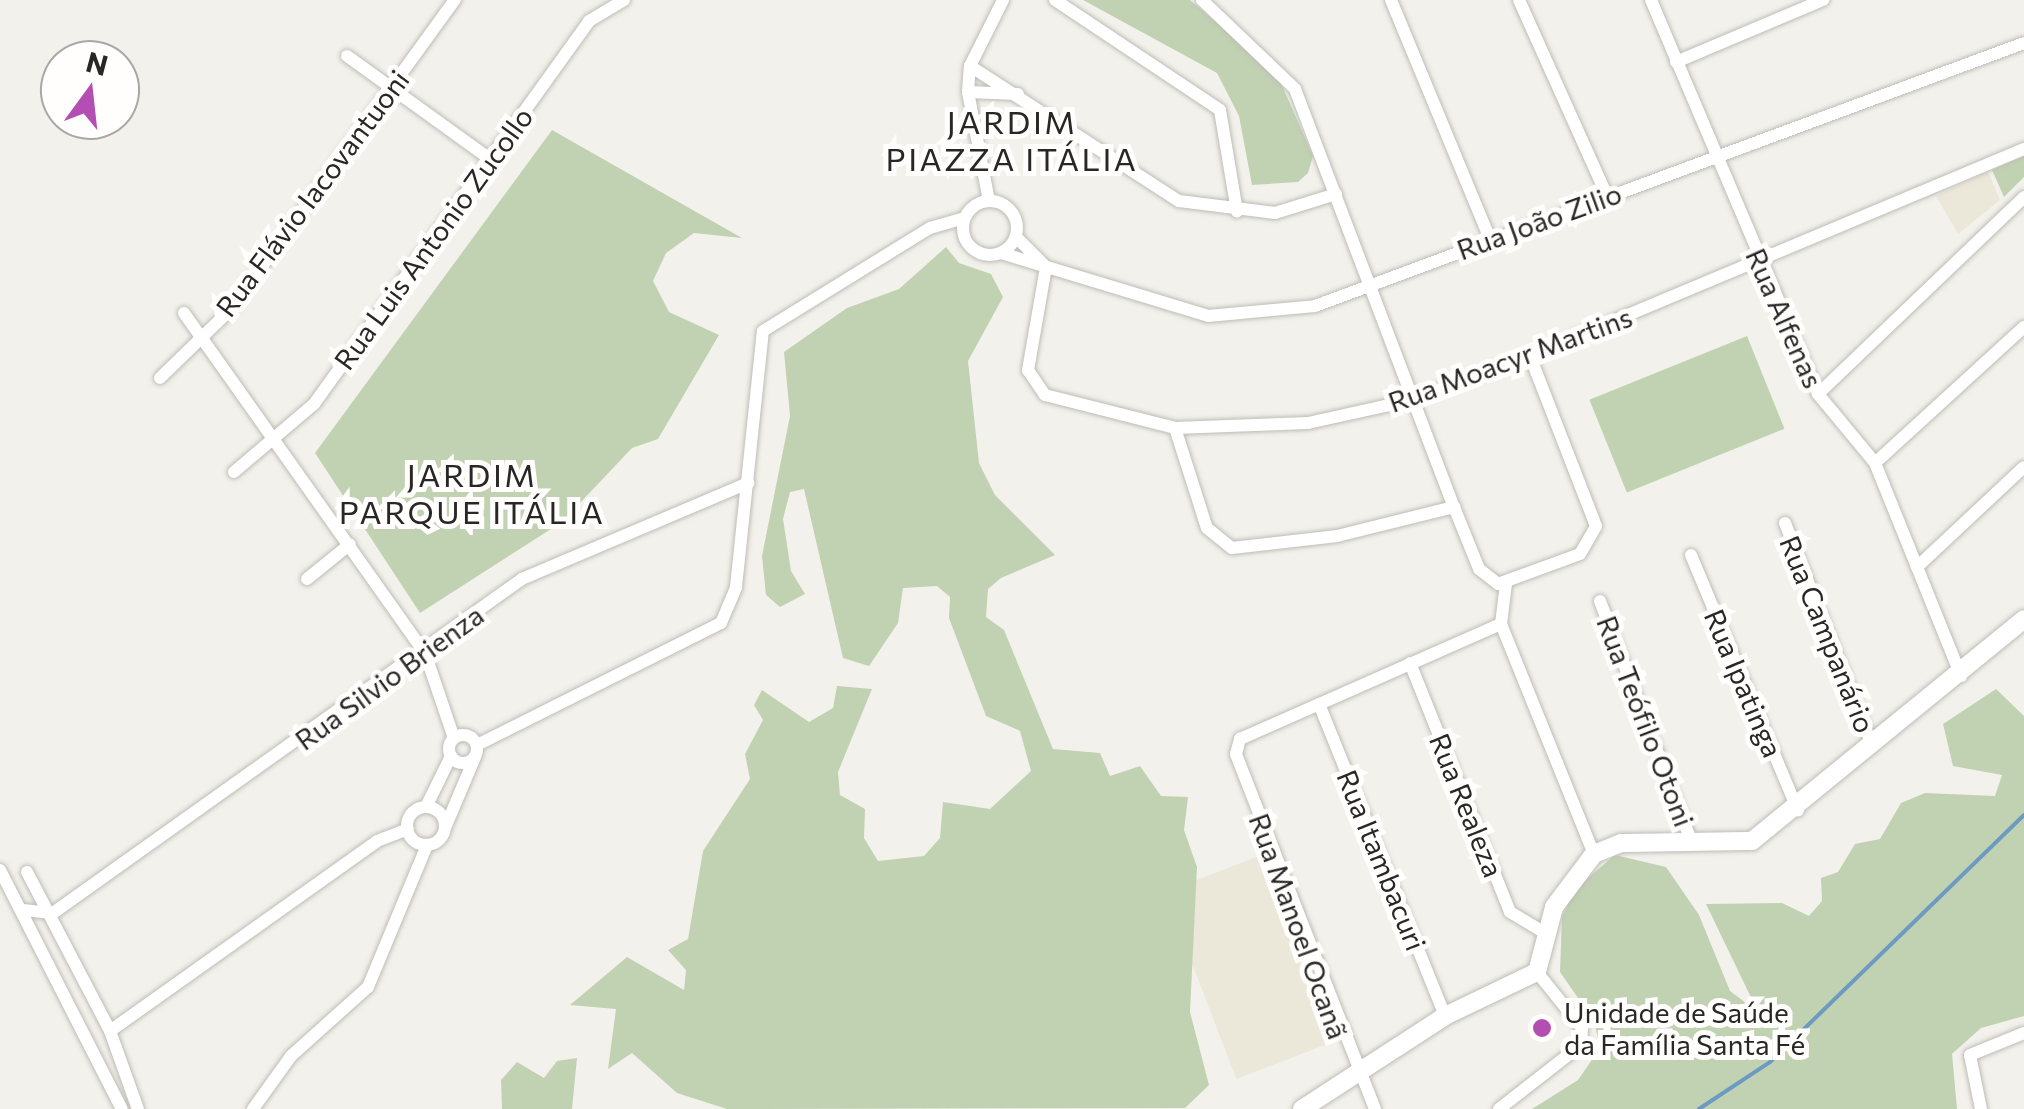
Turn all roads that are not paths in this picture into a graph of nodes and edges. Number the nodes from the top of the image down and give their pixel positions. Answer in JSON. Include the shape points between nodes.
{"nodes":[{"id":1,"x":454,"y":0,"type":"edge"},
{"id":2,"x":624,"y":0,"type":"edge"},
{"id":3,"x":1003,"y":0,"type":"edge"},
{"id":4,"x":1055,"y":0,"type":"edge"},
{"id":5,"x":1202,"y":0,"type":"edge"},
{"id":6,"x":1391,"y":0,"type":"edge"},
{"id":7,"x":1518,"y":0,"type":"edge"},
{"id":8,"x":1651,"y":0,"type":"edge"},
{"id":9,"x":1823,"y":0,"type":"edge"},
{"id":10,"x":2022,"y":47,"type":"edge"},
{"id":11,"x":347,"y":56,"type":"dead end"},
{"id":12,"x":1676,"y":62,"type":"junction"},
{"id":13,"x":970,"y":66,"type":"junction"},
{"id":14,"x":390,"y":88,"type":"junction"},
{"id":15,"x":968,"y":92,"type":"junction"},
{"id":16,"x":1020,"y":94,"type":"junction"},
{"id":17,"x":2024,"y":149,"type":"edge"},
{"id":18,"x":490,"y":158,"type":"junction"},
{"id":19,"x":1722,"y":162,"type":"junction"},
{"id":20,"x":1336,"y":194,"type":"junction"},
{"id":21,"x":1606,"y":194,"type":"junction"},
{"id":22,"x":2024,"y":197,"type":"edge"},
{"id":23,"x":989,"y":200,"type":"junction"},
{"id":24,"x":1237,"y":212,"type":"junction"},
{"id":25,"x":964,"y":224,"type":"junction"},
{"id":26,"x":1016,"y":236,"type":"junction"},
{"id":27,"x":1490,"y":239,"type":"junction"},
{"id":28,"x":1001,"y":253,"type":"junction"},
{"id":29,"x":1759,"y":263,"type":"junction"},
{"id":30,"x":1046,"y":267,"type":"junction"},
{"id":31,"x":1372,"y":288,"type":"junction"},
{"id":32,"x":184,"y":313,"type":"dead end"},
{"id":33,"x":2024,"y":327,"type":"edge"},
{"id":34,"x":200,"y":339,"type":"junction"},
{"id":35,"x":1530,"y":356,"type":"junction"},
{"id":36,"x":160,"y":378,"type":"dead end"},
{"id":37,"x":1818,"y":394,"type":"junction"},
{"id":38,"x":1412,"y":400,"type":"junction"},
{"id":39,"x":1175,"y":428,"type":"junction"},
{"id":40,"x":271,"y":441,"type":"junction"},
{"id":41,"x":1875,"y":463,"type":"junction"},
{"id":42,"x":2024,"y":467,"type":"edge"},
{"id":43,"x":234,"y":472,"type":"dead end"},
{"id":44,"x":748,"y":483,"type":"junction"},
{"id":45,"x":1454,"y":507,"type":"junction"},
{"id":46,"x":1784,"y":523,"type":"dead end"},
{"id":47,"x":350,"y":544,"type":"junction"},
{"id":48,"x":1691,"y":555,"type":"dead end"},
{"id":49,"x":1917,"y":567,"type":"junction"},
{"id":50,"x":307,"y":579,"type":"dead end"},
{"id":51,"x":1506,"y":584,"type":"junction"},
{"id":52,"x":1600,"y":601,"type":"dead end"},
{"id":53,"x":2024,"y":619,"type":"edge"},
{"id":54,"x":1501,"y":624,"type":"junction"},
{"id":55,"x":425,"y":653,"type":"junction"},
{"id":56,"x":1410,"y":663,"type":"junction"},
{"id":57,"x":1962,"y":678,"type":"junction"},
{"id":58,"x":1319,"y":704,"type":"junction"},
{"id":59,"x":454,"y":738,"type":"junction"},
{"id":60,"x":1872,"y":745,"type":"junction"},
{"id":61,"x":476,"y":750,"type":"junction"},
{"id":62,"x":452,"y":756,"type":"junction"},
{"id":63,"x":426,"y":807,"type":"junction"},
{"id":64,"x":1798,"y":811,"type":"junction"},
{"id":65,"x":445,"y":828,"type":"junction"},
{"id":66,"x":408,"y":830,"type":"junction"},
{"id":67,"x":1691,"y":842,"type":"junction"},
{"id":68,"x":427,"y":844,"type":"junction"},
{"id":69,"x":1594,"y":854,"type":"junction"},
{"id":70,"x":0,"y":870,"type":"edge"},
{"id":71,"x":26,"y":872,"type":"dead end"},
{"id":72,"x":23,"y":910,"type":"junction"},
{"id":73,"x":52,"y":913,"type":"junction"},
{"id":74,"x":1542,"y":932,"type":"junction"},
{"id":75,"x":1537,"y":972,"type":"junction"},
{"id":76,"x":1445,"y":1016,"type":"junction"},
{"id":77,"x":110,"y":1031,"type":"junction"},
{"id":78,"x":2024,"y":1033,"type":"edge"},
{"id":79,"x":1354,"y":1074,"type":"junction"},
{"id":80,"x":122,"y":1109,"type":"edge"},
{"id":81,"x":138,"y":1109,"type":"edge"},
{"id":82,"x":253,"y":1109,"type":"edge"},
{"id":83,"x":1302,"y":1109,"type":"edge"},
{"id":84,"x":1375,"y":1109,"type":"edge"},
{"id":85,"x":1499,"y":1109,"type":"edge"},
{"id":86,"x":1981,"y":1109,"type":"edge"}],
"edges":[{"from":1,"to":14,"type":"street","name":"Rua Flávio Iacovantuoni"},
{"from":2,"to":18,"type":"street","name":"Rua Luis Antonio Zucollo","via":[[590,20]]},
{"from":3,"to":13,"type":"street"},
{"from":4,"to":24,"type":"street","via":[[1220,110]]},
{"from":5,"to":20,"type":"street","via":[[1295,88]]},
{"from":6,"to":27,"type":"street"},
{"from":7,"to":21,"type":"street"},
{"from":8,"to":12,"type":"street","name":"Rua Alfenas"},
{"from":9,"to":12,"type":"street"},
{"from":10,"to":19,"type":"street","name":"Rua João Zilio"},
{"from":11,"to":14,"type":"street"},
{"from":12,"to":19,"type":"street","name":"Rua Alfenas"},
{"from":13,"to":15,"type":"street"},
{"from":13,"to":16,"type":"street"},
{"from":14,"to":18,"type":"street"},
{"from":14,"to":34,"type":"street","name":"Rua Flávio Iacovantuoni"},
{"from":15,"to":16,"type":"street"},
{"from":15,"to":23,"type":"street"},
{"from":16,"to":24,"type":"street","via":[[1118,169],[1179,200]]},
{"from":17,"to":29,"type":"street","name":"Rua Moacyr Martins"},
{"from":18,"to":40,"type":"street","name":"Rua Luis Antonio Zucollo","via":[[314,404]]},
{"from":19,"to":21,"type":"street","name":"Rua João Zilio"},
{"from":19,"to":29,"type":"street","name":"Rua Alfenas"},
{"from":20,"to":24,"type":"street","via":[[1274,213]]},
{"from":20,"to":31,"type":"street"},
{"from":21,"to":27,"type":"street","name":"Rua João Zilio"},
{"from":22,"to":37,"type":"street"},
{"from":23,"to":25,"type":"street"},
{"from":23,"to":26,"type":"street","via":[[1010,208]]},
{"from":25,"to":28,"type":"street","via":[[978,252]]},
{"from":25,"to":44,"type":"street","via":[[930,228],[763,330]]},
{"from":26,"to":28,"type":"street"},
{"from":26,"to":30,"type":"street","name":"Rua João Zilio"},
{"from":27,"to":31,"type":"street","name":"Rua João Zilio"},
{"from":28,"to":30,"type":"street","name":"Rua João Zilio"},
{"from":29,"to":35,"type":"street","name":"Rua Moacyr Martins"},
{"from":29,"to":37,"type":"street","name":"Rua Alfenas"},
{"from":30,"to":31,"type":"street","name":"Rua João Zilio","via":[[1208,316],[1315,306]]},
{"from":30,"to":39,"type":"street","name":"Rua Moacyr Martins","via":[[1028,360],[1037,388]]},
{"from":31,"to":38,"type":"street"},
{"from":32,"to":34,"type":"street"},
{"from":33,"to":41,"type":"street"},
{"from":34,"to":36,"type":"street","name":"Rua Flávio Iacovantuoni"},
{"from":34,"to":40,"type":"street"},
{"from":35,"to":38,"type":"street","name":"Rua Moacyr Martins"},
{"from":35,"to":51,"type":"street","via":[[1596,526],[1580,554]]},
{"from":37,"to":41,"type":"street","name":"Rua Alfenas"},
{"from":38,"to":39,"type":"street","name":"Rua Moacyr Martins","via":[[1308,423]]},
{"from":38,"to":45,"type":"street"},
{"from":39,"to":45,"type":"street","via":[[1207,528],[1232,548],[1337,536]]},
{"from":40,"to":43,"type":"street","name":"Rua Luis Antonio Zucollo"},
{"from":40,"to":47,"type":"street"},
{"from":41,"to":49,"type":"street","name":"Rua Alfenas"},
{"from":42,"to":49,"type":"street"},
{"from":44,"to":55,"type":"street","name":"Rua Silvio Brienza","via":[[536,571]]},
{"from":44,"to":61,"type":"street","via":[[732,607],[721,623]]},
{"from":45,"to":51,"type":"street","via":[[1480,570]]},
{"from":46,"to":60,"type":"street","name":"Rua Campanário"},
{"from":47,"to":50,"type":"street"},
{"from":47,"to":55,"type":"street"},
{"from":48,"to":64,"type":"street","name":"Rua Ipatinga"},
{"from":49,"to":57,"type":"street","name":"Rua Alfenas"},
{"from":51,"to":54,"type":"street"},
{"from":52,"to":67,"type":"street","name":"Rua Teófilo Otoni"},
{"from":53,"to":57,"type":"street"},
{"from":54,"to":56,"type":"street"},
{"from":54,"to":69,"type":"street"},
{"from":55,"to":59,"type":"street"},
{"from":55,"to":73,"type":"street","name":"Rua Silvio Brienza"},
{"from":56,"to":58,"type":"street"},
{"from":56,"to":74,"type":"street","name":"Rua Realeza","via":[[1510,912]]},
{"from":57,"to":60,"type":"street"},
{"from":58,"to":76,"type":"street","name":"Rua Itambacuri"},
{"from":58,"to":79,"type":"street","name":"Rua Manoel Ocanã","via":[[1240,739],[1236,754]]},
{"from":59,"to":61,"type":"street"},
{"from":59,"to":62,"type":"street"},
{"from":60,"to":64,"type":"street"},
{"from":61,"to":62,"type":"street"},
{"from":61,"to":65,"type":"street"},
{"from":62,"to":63,"type":"street"},
{"from":63,"to":65,"type":"street"},
{"from":63,"to":66,"type":"street"},
{"from":64,"to":67,"type":"street","via":[[1752,841]]},
{"from":65,"to":68,"type":"street"},
{"from":66,"to":68,"type":"street"},
{"from":66,"to":77,"type":"street","via":[[377,841]]},
{"from":67,"to":69,"type":"street","via":[[1621,842]]},
{"from":68,"to":82,"type":"street","via":[[368,987],[291,1056]]},
{"from":69,"to":74,"type":"street"},
{"from":70,"to":72,"type":"street"},
{"from":71,"to":73,"type":"street"},
{"from":72,"to":73,"type":"street"},
{"from":72,"to":80,"type":"street"},
{"from":73,"to":77,"type":"street"},
{"from":74,"to":75,"type":"street"},
{"from":75,"to":76,"type":"street"},
{"from":75,"to":85,"type":"street","via":[[1582,1028],[1581,1045]]},
{"from":76,"to":79,"type":"street"},
{"from":77,"to":81,"type":"street"},
{"from":78,"to":86,"type":"street","via":[[1970,1055]]},
{"from":79,"to":83,"type":"street"},
{"from":79,"to":84,"type":"street","name":"Rua Manoel Ocanã"}]}
